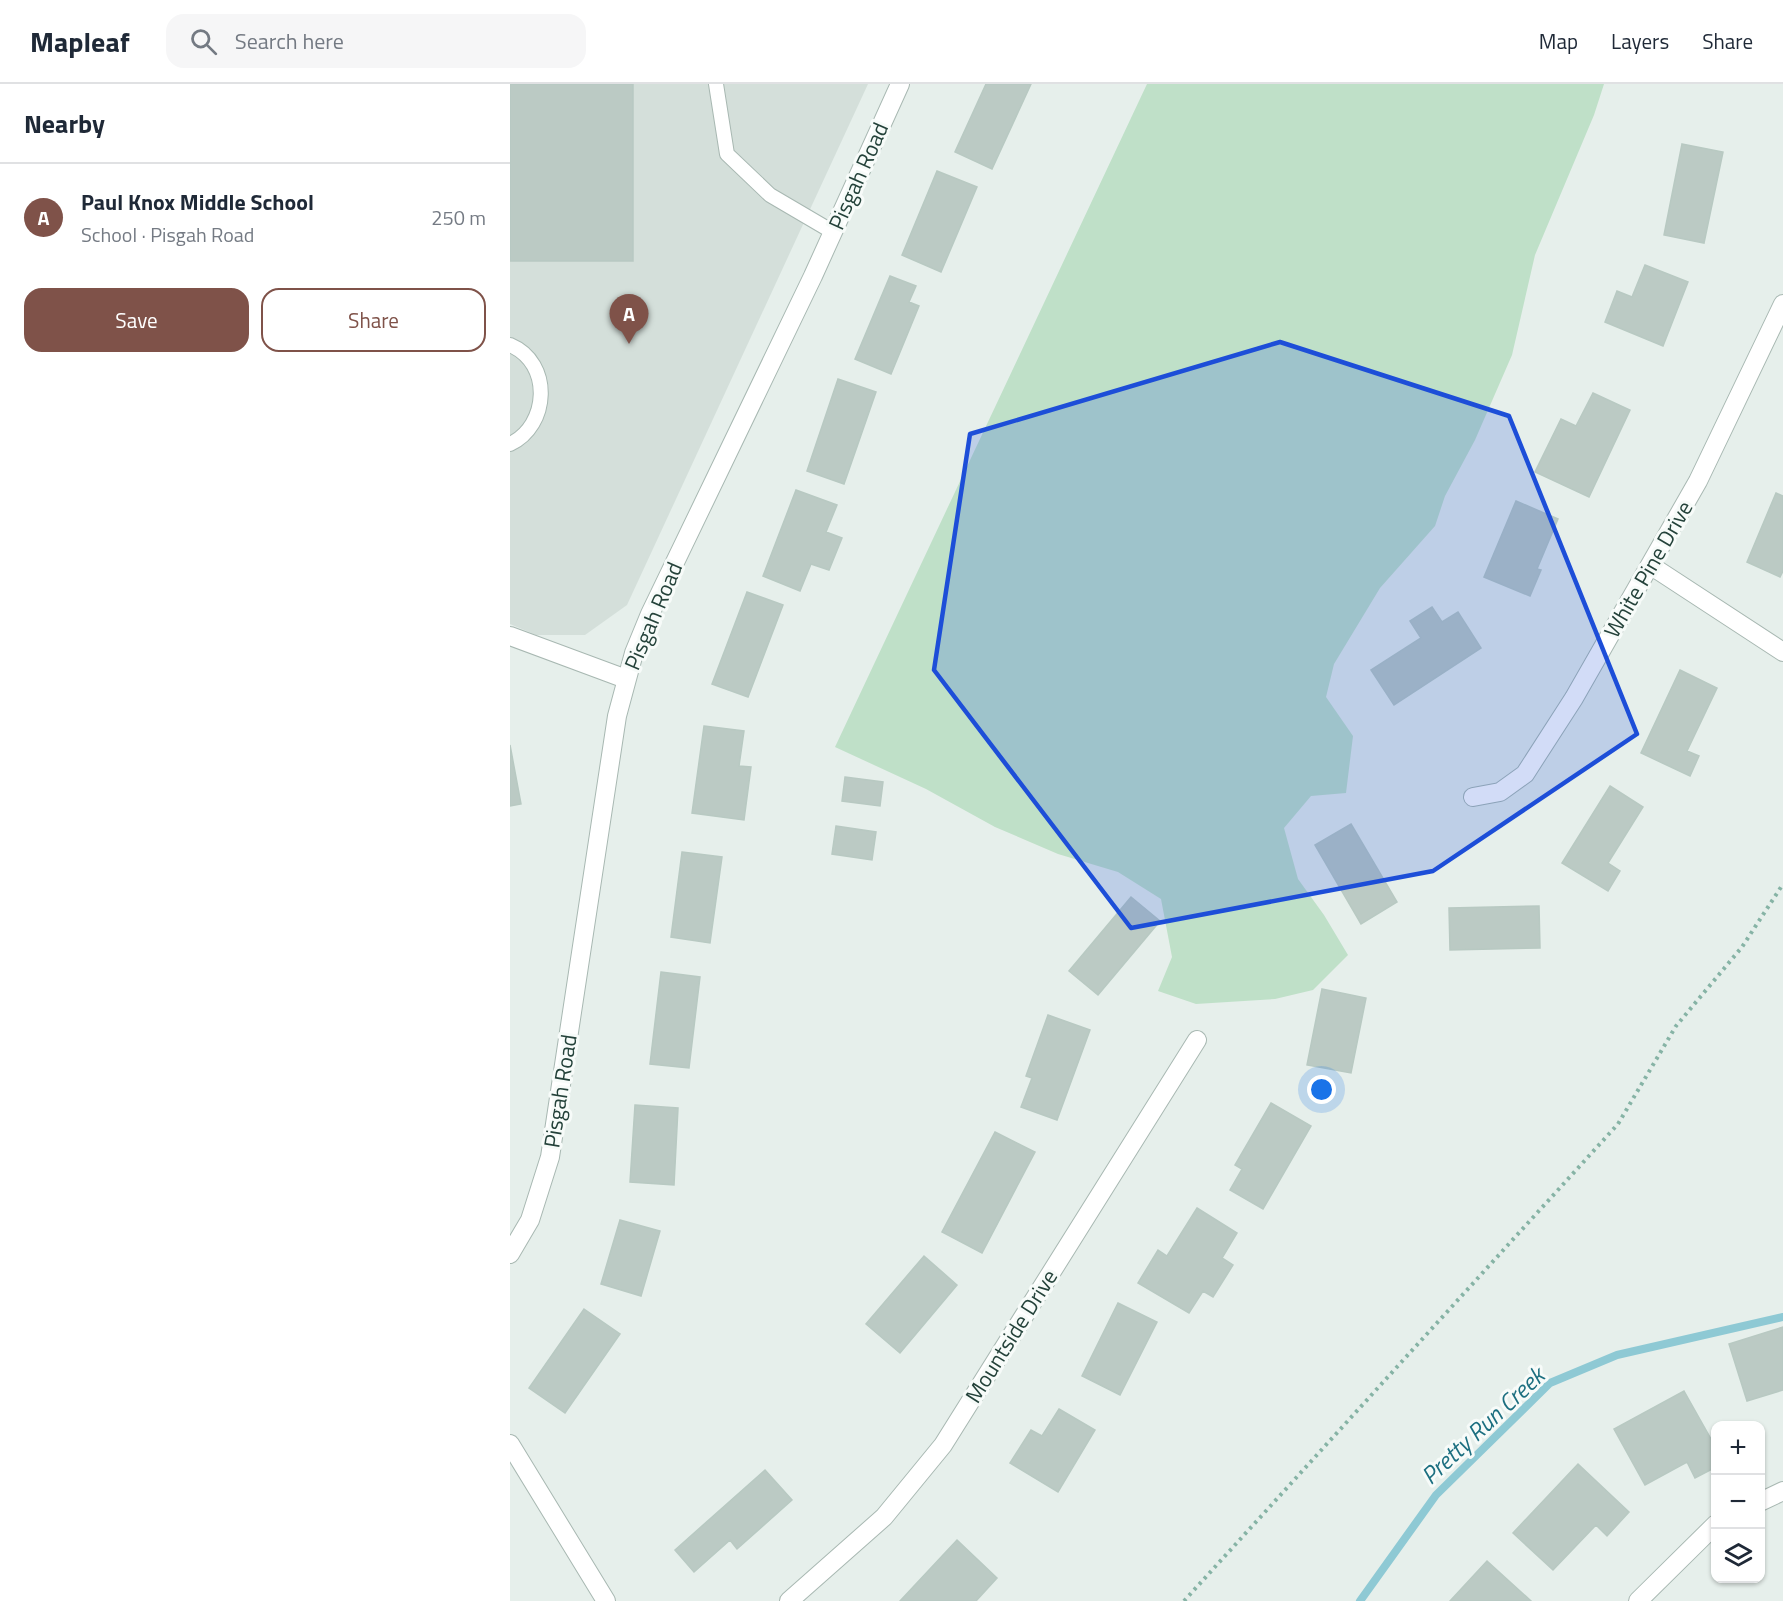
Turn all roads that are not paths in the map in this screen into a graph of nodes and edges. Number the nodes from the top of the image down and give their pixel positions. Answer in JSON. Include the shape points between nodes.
{"nodes":[{"id":1,"x":716,"y":84,"type":"edge"},
{"id":2,"x":900,"y":84,"type":"edge"},
{"id":3,"x":833,"y":232,"type":"junction"},
{"id":4,"x":1783,"y":304,"type":"edge"},
{"id":5,"x":510,"y":345,"type":"edge"},
{"id":6,"x":510,"y":444,"type":"edge"},
{"id":7,"x":1650,"y":565,"type":"junction"},
{"id":8,"x":510,"y":636,"type":"edge"},
{"id":9,"x":1783,"y":652,"type":"edge"},
{"id":10,"x":626,"y":679,"type":"junction"},
{"id":11,"x":1473,"y":796,"type":"dead end"},
{"id":12,"x":1197,"y":1040,"type":"dead end"},
{"id":13,"x":510,"y":1254,"type":"edge"},
{"id":14,"x":510,"y":1444,"type":"edge"},
{"id":15,"x":1783,"y":1491,"type":"edge"},
{"id":16,"x":1765,"y":1500,"type":"edge"},
{"id":17,"x":1711,"y":1529,"type":"edge"},
{"id":18,"x":606,"y":1601,"type":"edge"},
{"id":19,"x":789,"y":1601,"type":"edge"},
{"id":20,"x":1638,"y":1601,"type":"edge"}],
"edges":[{"from":1,"to":3,"type":"lane","via":[[727,154],[770,195]]},
{"from":2,"to":3,"type":"street","name":"Pisgah Road"},
{"from":3,"to":10,"type":"street","name":"Pisgah Road","via":[[650,614]]},
{"from":4,"to":7,"type":"street","name":"White Pine Drive","via":[[1698,481]]},
{"from":5,"to":6,"type":"lane","via":[[528,359],[538,374],[542,392],[540,411],[532,427]]},
{"from":7,"to":9,"type":"street"},
{"from":7,"to":11,"type":"street","name":"White Pine Drive","via":[[1574,698],[1525,774],[1500,792]]},
{"from":8,"to":10,"type":"street"},
{"from":10,"to":13,"type":"street","name":"Pisgah Road","via":[[617,716],[550,1157],[530,1220]]},
{"from":12,"to":19,"type":"street","name":"Mountside Drive","via":[[943,1444],[885,1517]]},
{"from":14,"to":18,"type":"street"},
{"from":15,"to":16,"type":"street"},
{"from":17,"to":20,"type":"street"}]}
